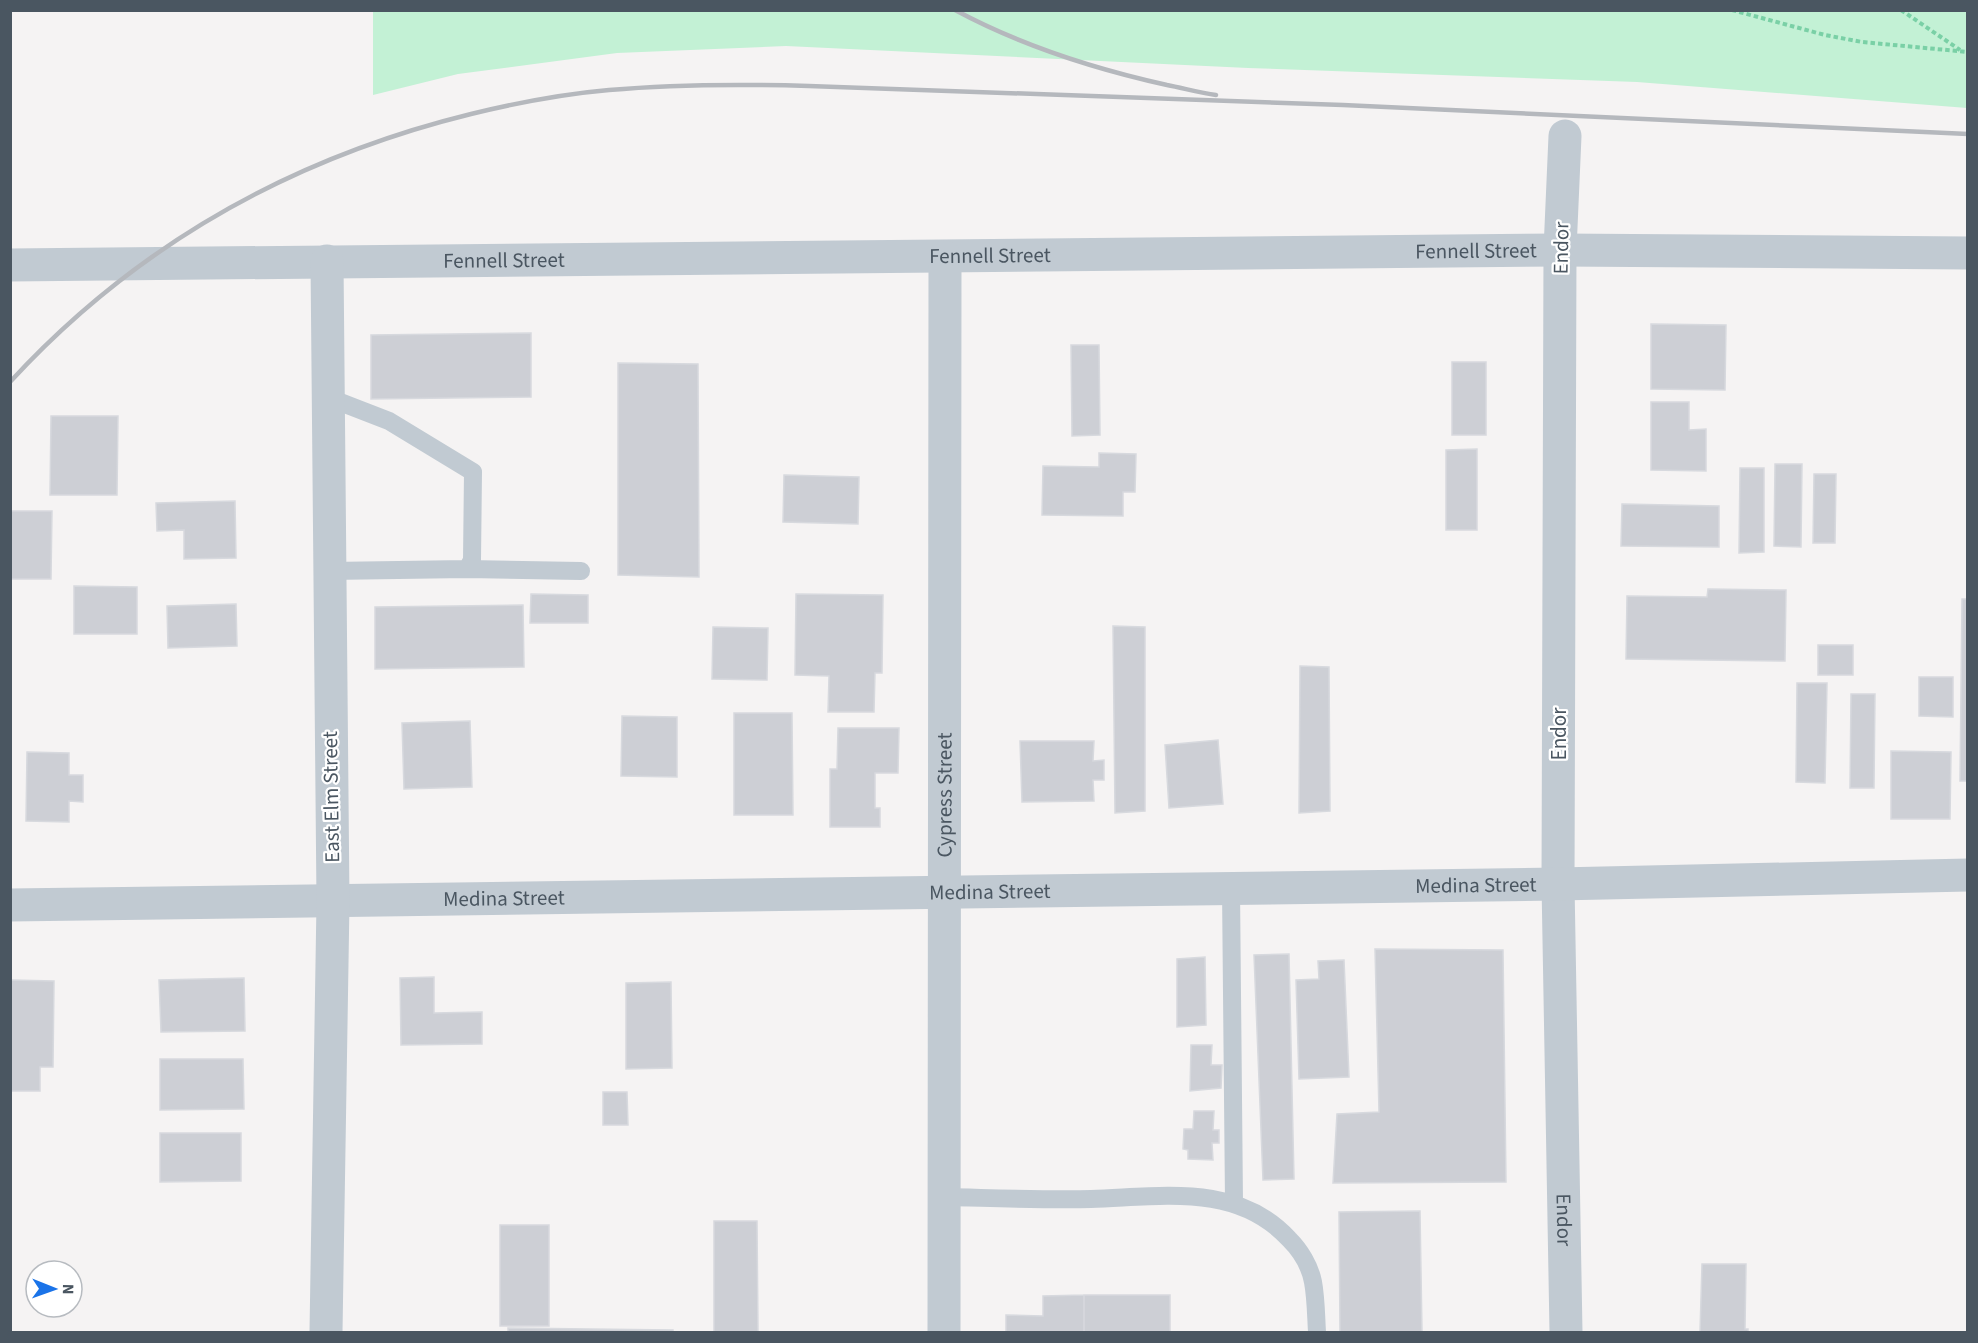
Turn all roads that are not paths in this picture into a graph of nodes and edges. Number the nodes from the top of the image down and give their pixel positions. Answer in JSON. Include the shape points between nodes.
{"nodes":[{"id":1,"x":1565,"y":136,"type":"dead end"},
{"id":2,"x":1560,"y":250,"type":"junction"},
{"id":3,"x":1968,"y":253,"type":"edge"},
{"id":4,"x":945,"y":257,"type":"junction"},
{"id":5,"x":327,"y":261,"type":"junction"},
{"id":6,"x":10,"y":265,"type":"edge"},
{"id":7,"x":327,"y":397,"type":"junction"},
{"id":8,"x":467,"y":568,"type":"junction"},
{"id":9,"x":329,"y":571,"type":"junction"},
{"id":10,"x":580,"y":571,"type":"dead end"},
{"id":11,"x":1968,"y":875,"type":"edge"},
{"id":12,"x":1558,"y":884,"type":"junction"},
{"id":13,"x":1231,"y":888,"type":"junction"},
{"id":14,"x":944,"y":892,"type":"junction"},
{"id":15,"x":333,"y":902,"type":"junction"},
{"id":16,"x":10,"y":905,"type":"edge"},
{"id":17,"x":944,"y":1197,"type":"junction"},
{"id":18,"x":1234,"y":1202,"type":"junction"},
{"id":19,"x":326,"y":1332,"type":"edge"},
{"id":20,"x":944,"y":1332,"type":"edge"},
{"id":21,"x":1317,"y":1332,"type":"edge"},
{"id":22,"x":1566,"y":1332,"type":"edge"}],
"edges":[{"from":1,"to":2,"type":"street","name":"Endor"},
{"from":2,"to":3,"type":"street","name":"Fennell Street"},
{"from":2,"to":4,"type":"street","name":"Fennell Street"},
{"from":2,"to":12,"type":"street","name":"Endor"},
{"from":4,"to":5,"type":"street","name":"Fennell Street"},
{"from":4,"to":14,"type":"street","name":"Cypress Street"},
{"from":5,"to":6,"type":"street","name":"Fennell Street"},
{"from":5,"to":7,"type":"street","name":"East Elm Street"},
{"from":7,"to":8,"type":"lane","via":[[389,421],[473,472],[472,560]]},
{"from":7,"to":9,"type":"street","name":"East Elm Street"},
{"from":8,"to":9,"type":"lane"},
{"from":8,"to":10,"type":"lane"},
{"from":9,"to":15,"type":"street","name":"East Elm Street"},
{"from":11,"to":12,"type":"street","name":"Medina Street"},
{"from":12,"to":13,"type":"street","name":"Medina Street"},
{"from":12,"to":22,"type":"street","name":"Endor"},
{"from":13,"to":14,"type":"street","name":"Medina Street"},
{"from":13,"to":18,"type":"lane"},
{"from":14,"to":15,"type":"street","name":"Medina Street"},
{"from":14,"to":17,"type":"street","name":"Cypress Street"},
{"from":15,"to":16,"type":"street","name":"Medina Street"},
{"from":15,"to":19,"type":"street","name":"East Elm Street"},
{"from":17,"to":18,"type":"lane","via":[[1191,1196]]},
{"from":17,"to":20,"type":"street","name":"Cypress Street"},
{"from":18,"to":21,"type":"lane","via":[[1280,1229],[1306,1262],[1313,1281]]}]}
